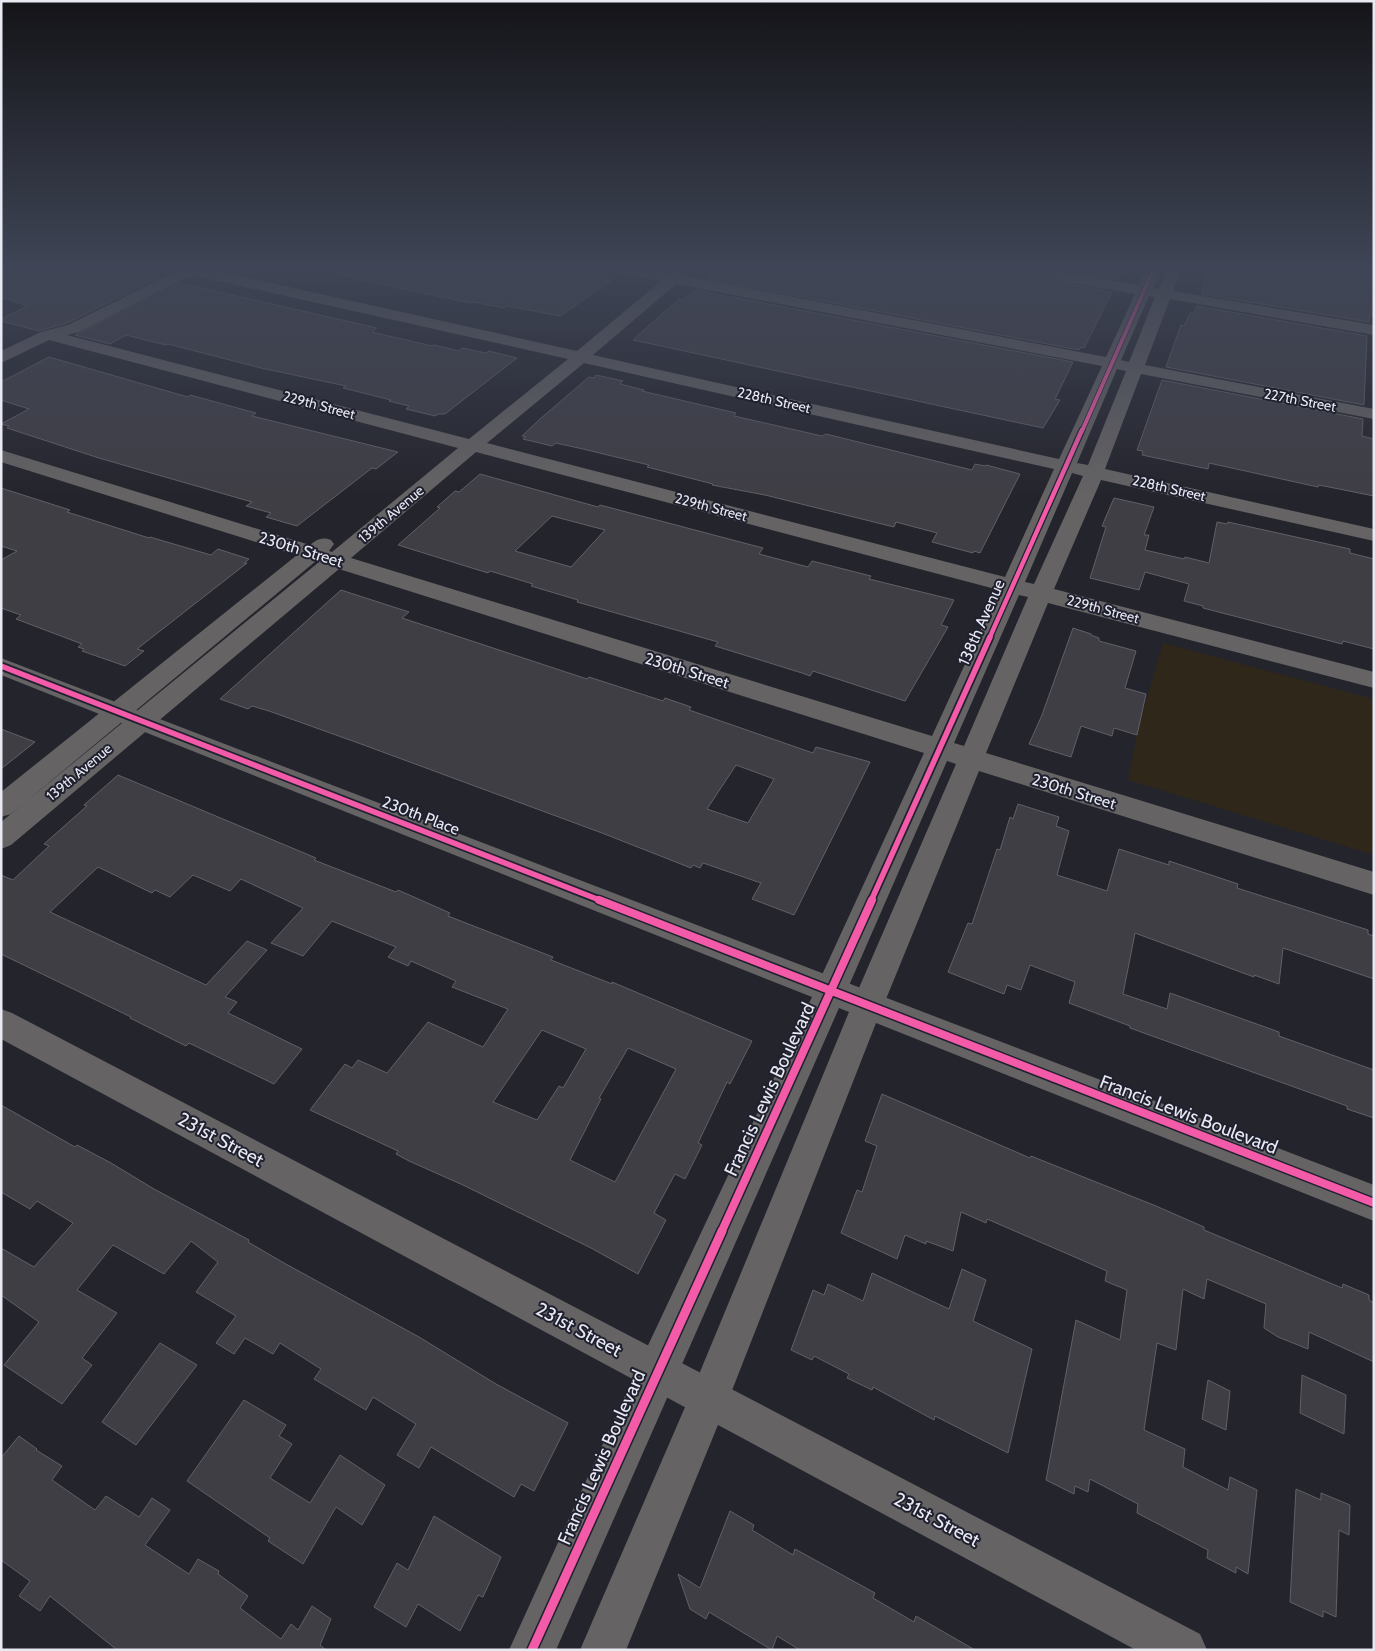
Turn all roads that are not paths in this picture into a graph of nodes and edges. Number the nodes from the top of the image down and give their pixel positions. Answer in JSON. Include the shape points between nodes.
{"nodes":[{"id":1,"x":32,"y":343,"type":"edge"},
{"id":2,"x":79,"y":343,"type":"edge"},
{"id":3,"x":541,"y":343,"type":"edge"},
{"id":4,"x":544,"y":343,"type":"edge"},
{"id":5,"x":587,"y":343,"type":"edge"},
{"id":6,"x":1012,"y":343,"type":"edge"},
{"id":7,"x":1124,"y":343,"type":"edge"},
{"id":8,"x":1141,"y":343,"type":"edge"},
{"id":9,"x":578,"y":351,"type":"junction"},
{"id":10,"x":1,"y":358,"type":"edge"},
{"id":11,"x":1111,"y":364,"type":"junction"},
{"id":12,"x":1134,"y":368,"type":"junction"},
{"id":13,"x":1374,"y":414,"type":"edge"},
{"id":14,"x":451,"y":439,"type":"junction"},
{"id":15,"x":474,"y":445,"type":"junction"},
{"id":16,"x":1,"y":456,"type":"edge"},
{"id":17,"x":1069,"y":459,"type":"junction"},
{"id":18,"x":1097,"y":465,"type":"junction"},
{"id":19,"x":1295,"y":510,"type":"junction"},
{"id":20,"x":1374,"y":520,"type":"edge"},
{"id":21,"x":1374,"y":535,"type":"edge"},
{"id":22,"x":325,"y":557,"type":"junction"},
{"id":23,"x":1012,"y":586,"type":"junction"},
{"id":24,"x":1041,"y":593,"type":"junction"},
{"id":25,"x":1,"y":666,"type":"edge"},
{"id":26,"x":1374,"y":680,"type":"edge"},
{"id":27,"x":129,"y":716,"type":"junction"},
{"id":28,"x":940,"y":749,"type":"junction"},
{"id":29,"x":972,"y":759,"type":"junction"},
{"id":30,"x":1,"y":806,"type":"edge"},
{"id":31,"x":1,"y":838,"type":"edge"},
{"id":32,"x":1374,"y":884,"type":"edge"},
{"id":33,"x":831,"y":990,"type":"junction"},
{"id":34,"x":868,"y":1004,"type":"junction"},
{"id":35,"x":1,"y":1023,"type":"edge"},
{"id":36,"x":1374,"y":1202,"type":"edge"},
{"id":37,"x":657,"y":1370,"type":"junction"},
{"id":38,"x":709,"y":1398,"type":"junction"},
{"id":39,"x":532,"y":1650,"type":"edge"},
{"id":40,"x":603,"y":1650,"type":"edge"},
{"id":41,"x":1184,"y":1650,"type":"edge"}],
"edges":[{"from":1,"to":10,"type":"street"},
{"from":2,"to":14,"type":"street","name":"229th Street"},
{"from":3,"to":9,"type":"street","name":"228th Street"},
{"from":4,"to":9,"type":"street","name":"228th Street"},
{"from":5,"to":9,"type":"street","name":"139th Avenue"},
{"from":6,"to":11,"type":"street","name":"227th Street"},
{"from":7,"to":11,"type":"street","name":"138th Avenue"},
{"from":8,"to":12,"type":"street","name":"138th Avenue"},
{"from":9,"to":14,"type":"street","name":"139th Avenue"},
{"from":9,"to":15,"type":"street","name":"139th Avenue","via":[[542,388]]},
{"from":9,"to":17,"type":"street","name":"228th Street"},
{"from":11,"to":12,"type":"street","name":"227th Street"},
{"from":11,"to":17,"type":"street","name":"138th Avenue"},
{"from":12,"to":13,"type":"street","name":"227th Street"},
{"from":12,"to":18,"type":"street","name":"138th Avenue"},
{"from":14,"to":15,"type":"street","name":"229th Street"},
{"from":14,"to":22,"type":"street","name":"139th Avenue"},
{"from":15,"to":22,"type":"street","name":"139th Avenue"},
{"from":15,"to":23,"type":"street","name":"229th Street"},
{"from":16,"to":22,"type":"street","name":"230th Street"},
{"from":17,"to":18,"type":"street","name":"228th Street"},
{"from":17,"to":23,"type":"street","name":"138th Avenue"},
{"from":18,"to":19,"type":"street","name":"228th Street"},
{"from":18,"to":24,"type":"street","name":"138th Avenue"},
{"from":19,"to":20,"type":"street","name":"228th Street"},
{"from":19,"to":21,"type":"street","name":"228th Street"},
{"from":22,"to":27,"type":"street","name":"139th Avenue"},
{"from":22,"to":28,"type":"street","name":"230th Street"},
{"from":23,"to":24,"type":"street","name":"229th Street"},
{"from":23,"to":28,"type":"street","name":"138th Avenue"},
{"from":24,"to":26,"type":"street","name":"229th Street"},
{"from":24,"to":29,"type":"street","name":"138th Avenue"},
{"from":25,"to":27,"type":"street","name":"230th Place"},
{"from":27,"to":30,"type":"street","name":"139th Avenue"},
{"from":27,"to":31,"type":"street","name":"139th Avenue"},
{"from":27,"to":33,"type":"street","name":"230th Place"},
{"from":28,"to":29,"type":"street","name":"230th Street"},
{"from":28,"to":33,"type":"street","name":"138th Avenue"},
{"from":29,"to":32,"type":"street","name":"230th Street"},
{"from":29,"to":34,"type":"street","name":"138th Avenue"},
{"from":33,"to":34,"type":"street","name":"Francis Lewis Boulevard"},
{"from":33,"to":37,"type":"street","name":"Francis Lewis Boulevard"},
{"from":34,"to":36,"type":"street","name":"Francis Lewis Boulevard"},
{"from":34,"to":38,"type":"street"},
{"from":35,"to":37,"type":"street","name":"231st Street"},
{"from":37,"to":38,"type":"street","name":"231st Street"},
{"from":37,"to":39,"type":"street","name":"Francis Lewis Boulevard"},
{"from":38,"to":40,"type":"street"},
{"from":38,"to":41,"type":"street","name":"231st Street"}]}
